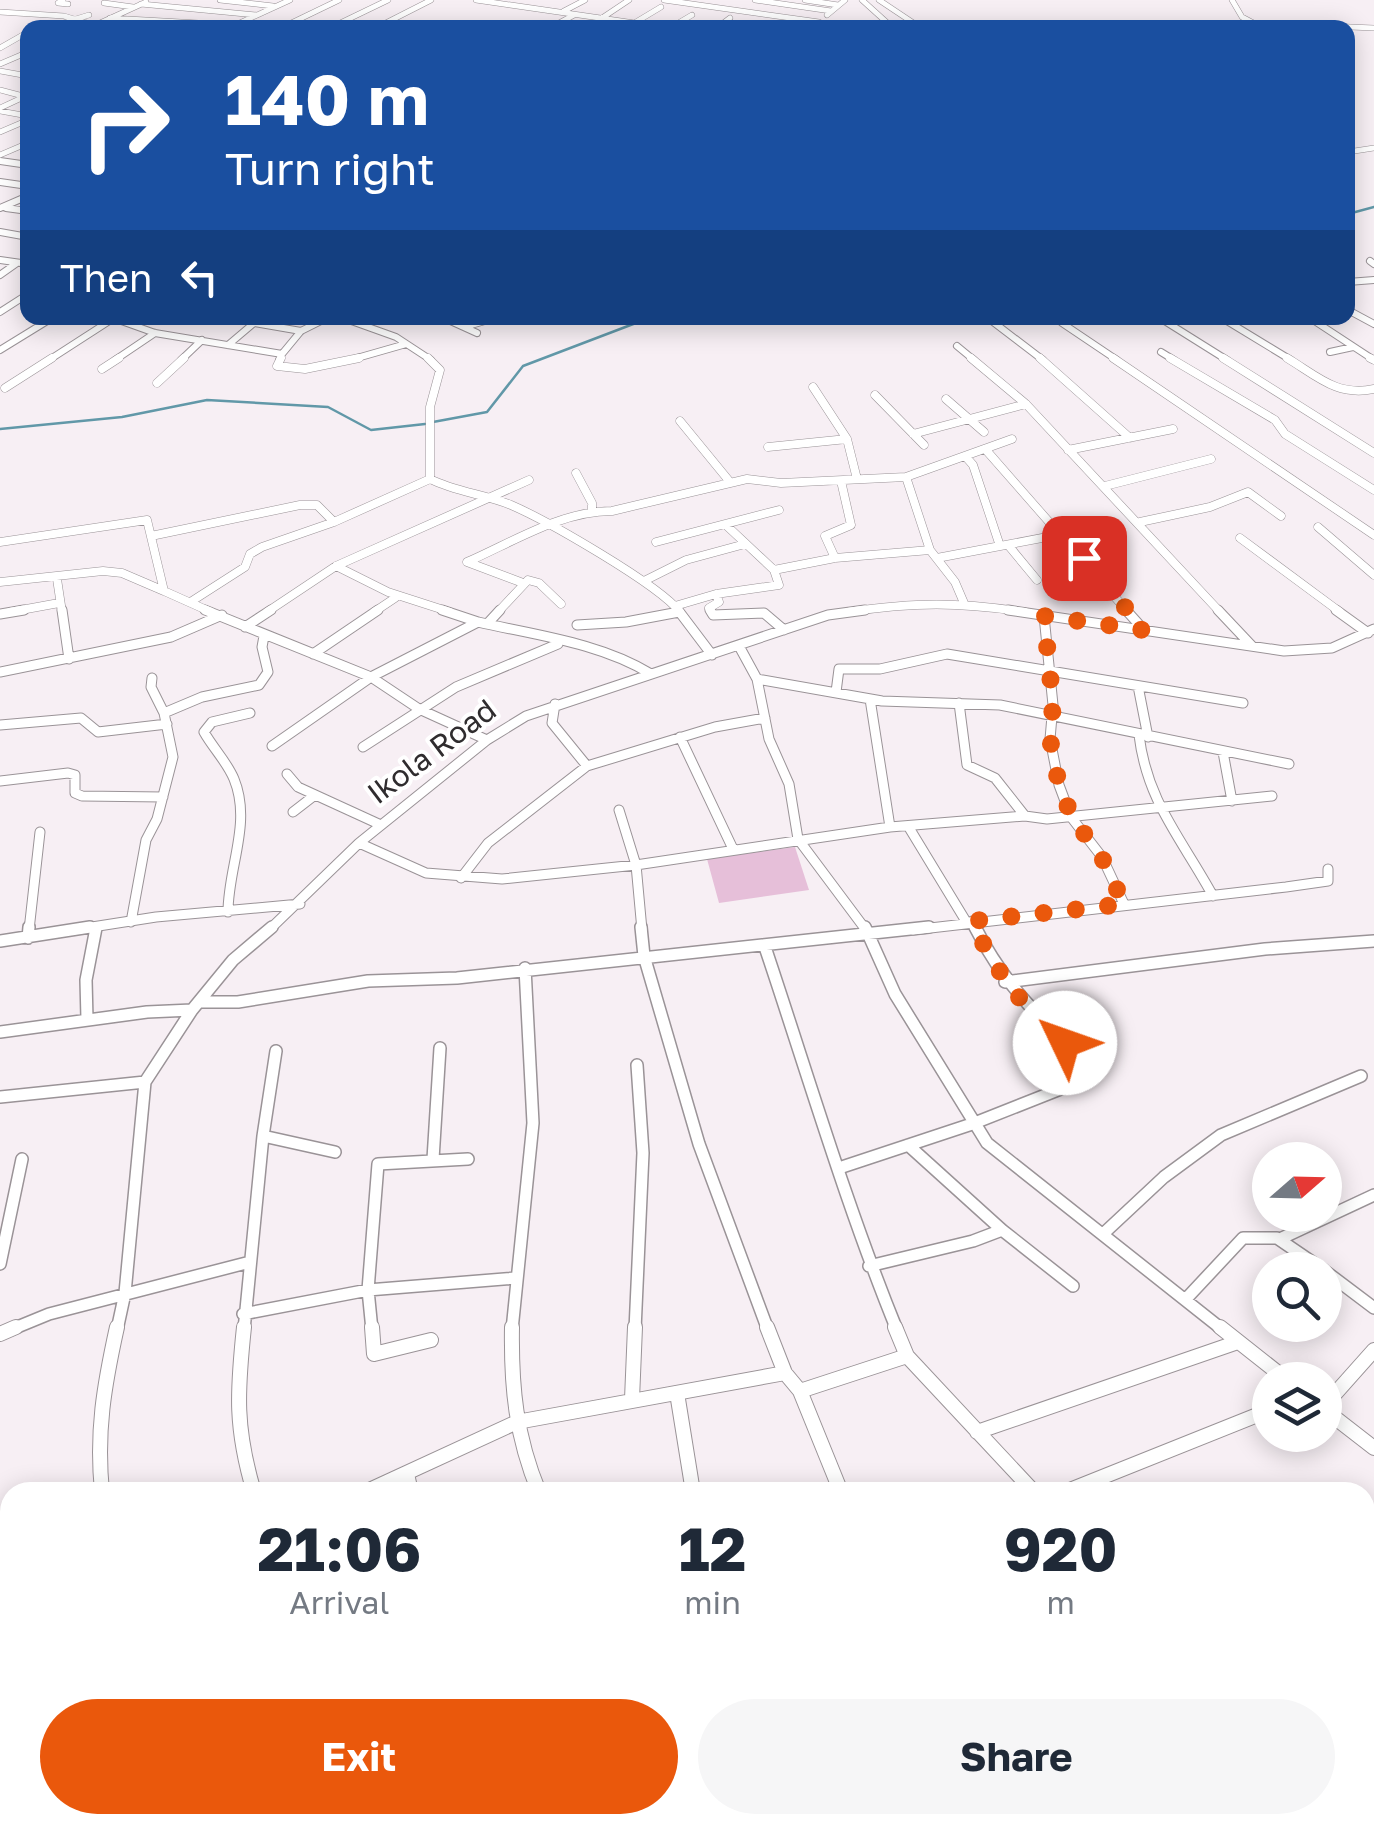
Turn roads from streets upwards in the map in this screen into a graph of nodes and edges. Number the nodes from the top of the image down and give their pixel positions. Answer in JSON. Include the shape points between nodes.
{"nodes":[{"id":1,"x":152,"y":0,"type":"edge"},
{"id":2,"x":220,"y":0,"type":"edge"},
{"id":3,"x":265,"y":0,"type":"edge"},
{"id":4,"x":340,"y":0,"type":"edge"},
{"id":5,"x":388,"y":0,"type":"edge"},
{"id":6,"x":431,"y":0,"type":"edge"},
{"id":7,"x":476,"y":0,"type":"edge"},
{"id":8,"x":543,"y":0,"type":"edge"},
{"id":9,"x":585,"y":0,"type":"edge"},
{"id":10,"x":629,"y":0,"type":"edge"},
{"id":11,"x":664,"y":0,"type":"edge"},
{"id":12,"x":755,"y":0,"type":"edge"},
{"id":13,"x":805,"y":0,"type":"edge"},
{"id":14,"x":845,"y":0,"type":"edge"},
{"id":15,"x":862,"y":0,"type":"edge"},
{"id":16,"x":879,"y":0,"type":"edge"},
{"id":17,"x":1232,"y":0,"type":"edge"},
{"id":18,"x":246,"y":1,"type":"edge"},
{"id":19,"x":287,"y":1,"type":"edge"},
{"id":20,"x":104,"y":3,"type":"dead end"},
{"id":21,"x":838,"y":5,"type":"junction"},
{"id":22,"x":138,"y":6,"type":"junction"},
{"id":23,"x":275,"y":6,"type":"junction"},
{"id":24,"x":660,"y":7,"type":"dead end"},
{"id":25,"x":532,"y":8,"type":"junction"},
{"id":26,"x":2,"y":11,"type":"edge"},
{"id":27,"x":831,"y":11,"type":"junction"},
{"id":28,"x":218,"y":12,"type":"junction"},
{"id":29,"x":562,"y":12,"type":"junction"},
{"id":30,"x":118,"y":14,"type":"junction"},
{"id":31,"x":574,"y":14,"type":"junction"},
{"id":32,"x":37,"y":15,"type":"junction"},
{"id":33,"x":257,"y":15,"type":"junction"},
{"id":34,"x":692,"y":15,"type":"dead end"},
{"id":35,"x":110,"y":18,"type":"junction"},
{"id":36,"x":730,"y":18,"type":"dead end"},
{"id":37,"x":605,"y":19,"type":"junction"},
{"id":38,"x":34,"y":20,"type":"edge"},
{"id":39,"x":78,"y":20,"type":"joint"},
{"id":40,"x":106,"y":20,"type":"edge"},
{"id":41,"x":152,"y":20,"type":"edge"},
{"id":42,"x":246,"y":20,"type":"edge"},
{"id":43,"x":297,"y":20,"type":"edge"},
{"id":44,"x":347,"y":20,"type":"edge"},
{"id":45,"x":392,"y":20,"type":"edge"},
{"id":46,"x":564,"y":20,"type":"edge"},
{"id":47,"x":615,"y":20,"type":"edge"},
{"id":48,"x":639,"y":20,"type":"edge"},
{"id":49,"x":683,"y":20,"type":"edge"},
{"id":50,"x":727,"y":20,"type":"edge"},
{"id":51,"x":805,"y":20,"type":"edge"},
{"id":52,"x":821,"y":20,"type":"edge"},
{"id":53,"x":884,"y":20,"type":"edge"},
{"id":54,"x":909,"y":20,"type":"edge"},
{"id":55,"x":1248,"y":20,"type":"edge"},
{"id":56,"x":0,"y":134,"type":"edge"},
{"id":57,"x":20,"y":141,"type":"edge"},
{"id":58,"x":0,"y":260,"type":"edge"},
{"id":59,"x":17,"y":263,"type":"junction"},
{"id":60,"x":20,"y":263,"type":"edge"},
{"id":61,"x":0,"y":275,"type":"edge"},
{"id":62,"x":1374,"y":312,"type":"edge"},
{"id":63,"x":1355,"y":314,"type":"edge"},
{"id":64,"x":1359,"y":316,"type":"junction"},
{"id":65,"x":1374,"y":324,"type":"edge"},
{"id":66,"x":41,"y":325,"type":"edge"},
{"id":67,"x":103,"y":325,"type":"edge"},
{"id":68,"x":138,"y":325,"type":"edge"},
{"id":69,"x":250,"y":325,"type":"edge"},
{"id":70,"x":270,"y":325,"type":"edge"},
{"id":71,"x":313,"y":325,"type":"edge"},
{"id":72,"x":372,"y":325,"type":"edge"},
{"id":73,"x":460,"y":325,"type":"edge"},
{"id":74,"x":471,"y":325,"type":"edge"},
{"id":75,"x":997,"y":325,"type":"edge"},
{"id":76,"x":1065,"y":325,"type":"edge"},
{"id":77,"x":1171,"y":325,"type":"edge"},
{"id":78,"x":1234,"y":325,"type":"edge"},
{"id":79,"x":1321,"y":325,"type":"edge"},
{"id":80,"x":464,"y":327,"type":"junction"},
{"id":81,"x":301,"y":331,"type":"junction"},
{"id":82,"x":155,"y":333,"type":"junction"},
{"id":83,"x":477,"y":334,"type":"dead end"},
{"id":84,"x":202,"y":340,"type":"junction"},
{"id":85,"x":228,"y":344,"type":"junction"},
{"id":86,"x":406,"y":344,"type":"junction"},
{"id":87,"x":957,"y":346,"type":"dead end"},
{"id":88,"x":1353,"y":346,"type":"junction"},
{"id":89,"x":0,"y":350,"type":"edge"},
{"id":90,"x":1161,"y":352,"type":"dead end"},
{"id":91,"x":1330,"y":352,"type":"dead end"},
{"id":92,"x":282,"y":354,"type":"junction"},
{"id":93,"x":1374,"y":360,"type":"edge"},
{"id":94,"x":102,"y":370,"type":"dead end"},
{"id":95,"x":158,"y":383,"type":"dead end"},
{"id":96,"x":813,"y":387,"type":"dead end"},
{"id":97,"x":5,"y":388,"type":"dead end"},
{"id":98,"x":1374,"y":389,"type":"edge"},
{"id":99,"x":875,"y":395,"type":"dead end"},
{"id":100,"x":946,"y":399,"type":"dead end"},
{"id":101,"x":1026,"y":404,"type":"junction"},
{"id":102,"x":968,"y":419,"type":"junction"},
{"id":103,"x":680,"y":421,"type":"dead end"},
{"id":104,"x":1173,"y":428,"type":"dead end"},
{"id":105,"x":984,"y":432,"type":"dead end"},
{"id":106,"x":912,"y":434,"type":"junction"},
{"id":107,"x":1130,"y":438,"type":"junction"},
{"id":108,"x":847,"y":439,"type":"junction"},
{"id":109,"x":1012,"y":439,"type":"dead end"},
{"id":110,"x":924,"y":445,"type":"dead end"},
{"id":111,"x":768,"y":446,"type":"dead end"},
{"id":112,"x":986,"y":450,"type":"junction"},
{"id":113,"x":1068,"y":450,"type":"junction"},
{"id":114,"x":1374,"y":453,"type":"edge"},
{"id":115,"x":966,"y":457,"type":"junction"},
{"id":116,"x":1211,"y":459,"type":"dead end"},
{"id":117,"x":576,"y":473,"type":"dead end"},
{"id":118,"x":906,"y":476,"type":"junction"},
{"id":119,"x":430,"y":479,"type":"junction"},
{"id":120,"x":857,"y":479,"type":"junction"},
{"id":121,"x":528,"y":480,"type":"dead end"},
{"id":122,"x":842,"y":480,"type":"junction"},
{"id":123,"x":730,"y":482,"type":"junction"},
{"id":124,"x":1104,"y":486,"type":"junction"},
{"id":125,"x":1374,"y":490,"type":"edge"},
{"id":126,"x":491,"y":499,"type":"junction"},
{"id":127,"x":779,"y":510,"type":"dead end"},
{"id":128,"x":592,"y":511,"type":"junction"},
{"id":129,"x":1281,"y":516,"type":"dead end"},
{"id":130,"x":334,"y":522,"type":"junction"},
{"id":131,"x":1140,"y":522,"type":"junction"},
{"id":132,"x":550,"y":524,"type":"junction"},
{"id":133,"x":727,"y":526,"type":"junction"},
{"id":134,"x":1318,"y":526,"type":"dead end"},
{"id":135,"x":1063,"y":534,"type":"junction"},
{"id":136,"x":1374,"y":534,"type":"edge"},
{"id":137,"x":151,"y":536,"type":"junction"},
{"id":138,"x":1240,"y":538,"type":"dead end"},
{"id":139,"x":0,"y":542,"type":"edge"},
{"id":140,"x":656,"y":542,"type":"dead end"},
{"id":141,"x":744,"y":544,"type":"junction"},
{"id":142,"x":1004,"y":545,"type":"junction"},
{"id":143,"x":934,"y":554,"type":"junction"},
{"id":144,"x":835,"y":558,"type":"junction"},
{"id":145,"x":336,"y":566,"type":"junction"},
{"id":146,"x":774,"y":570,"type":"junction"},
{"id":147,"x":1374,"y":575,"type":"edge"},
{"id":148,"x":57,"y":579,"type":"junction"},
{"id":149,"x":1037,"y":580,"type":"dead end"},
{"id":150,"x":0,"y":582,"type":"edge"},
{"id":151,"x":644,"y":582,"type":"junction"},
{"id":152,"x":523,"y":583,"type":"junction"},
{"id":153,"x":164,"y":592,"type":"junction"},
{"id":154,"x":716,"y":594,"type":"junction"},
{"id":155,"x":396,"y":598,"type":"junction"},
{"id":156,"x":192,"y":601,"type":"junction"},
{"id":157,"x":59,"y":603,"type":"junction"},
{"id":158,"x":964,"y":603,"type":"junction"},
{"id":159,"x":561,"y":604,"type":"dead end"},
{"id":160,"x":677,"y":609,"type":"junction"},
{"id":161,"x":0,"y":614,"type":"edge"},
{"id":162,"x":222,"y":616,"type":"junction"},
{"id":163,"x":1044,"y":616,"type":"junction"},
{"id":164,"x":483,"y":622,"type":"junction"},
{"id":165,"x":578,"y":625,"type":"dead end"},
{"id":166,"x":245,"y":627,"type":"junction"},
{"id":167,"x":784,"y":630,"type":"junction"},
{"id":168,"x":1144,"y":630,"type":"junction"},
{"id":169,"x":1371,"y":631,"type":"edge"},
{"id":170,"x":264,"y":636,"type":"junction"},
{"id":171,"x":559,"y":644,"type":"junction"},
{"id":172,"x":739,"y":646,"type":"junction"},
{"id":173,"x":1253,"y":646,"type":"junction"},
{"id":174,"x":313,"y":654,"type":"junction"},
{"id":175,"x":712,"y":655,"type":"junction"},
{"id":176,"x":69,"y":659,"type":"junction"},
{"id":177,"x":0,"y":672,"type":"edge"},
{"id":178,"x":1048,"y":672,"type":"junction"},
{"id":179,"x":651,"y":674,"type":"junction"},
{"id":180,"x":371,"y":677,"type":"junction"},
{"id":181,"x":152,"y":678,"type":"dead end"},
{"id":182,"x":756,"y":679,"type":"junction"},
{"id":183,"x":1138,"y":686,"type":"junction"},
{"id":184,"x":836,"y":692,"type":"junction"},
{"id":185,"x":870,"y":699,"type":"junction"},
{"id":186,"x":960,"y":702,"type":"junction"},
{"id":187,"x":1243,"y":702,"type":"dead end"},
{"id":188,"x":555,"y":704,"type":"junction"},
{"id":189,"x":419,"y":709,"type":"junction"},
{"id":190,"x":250,"y":712,"type":"dead end"},
{"id":191,"x":165,"y":718,"type":"junction"},
{"id":192,"x":766,"y":718,"type":"junction"},
{"id":193,"x":1052,"y":718,"type":"junction"},
{"id":194,"x":0,"y":726,"type":"edge"},
{"id":195,"x":1144,"y":736,"type":"junction"},
{"id":196,"x":680,"y":737,"type":"junction"},
{"id":197,"x":487,"y":740,"type":"junction"},
{"id":198,"x":272,"y":746,"type":"dead end"},
{"id":199,"x":363,"y":747,"type":"dead end"},
{"id":200,"x":1223,"y":752,"type":"junction"},
{"id":201,"x":1289,"y":764,"type":"dead end"},
{"id":202,"x":587,"y":766,"type":"junction"},
{"id":203,"x":287,"y":774,"type":"dead end"},
{"id":204,"x":0,"y":781,"type":"edge"},
{"id":205,"x":315,"y":795,"type":"junction"},
{"id":206,"x":1272,"y":796,"type":"dead end"},
{"id":207,"x":163,"y":797,"type":"junction"},
{"id":208,"x":1232,"y":801,"type":"junction"},
{"id":209,"x":618,"y":810,"type":"dead end"},
{"id":210,"x":1159,"y":810,"type":"junction"},
{"id":211,"x":293,"y":812,"type":"dead end"},
{"id":212,"x":1024,"y":816,"type":"junction"},
{"id":213,"x":1072,"y":817,"type":"junction"},
{"id":214,"x":381,"y":825,"type":"junction"},
{"id":215,"x":908,"y":826,"type":"junction"},
{"id":216,"x":890,"y":827,"type":"junction"},
{"id":217,"x":40,"y":832,"type":"dead end"},
{"id":218,"x":798,"y":840,"type":"junction"},
{"id":219,"x":360,"y":843,"type":"junction"},
{"id":220,"x":733,"y":848,"type":"junction"},
{"id":221,"x":636,"y":864,"type":"junction"},
{"id":222,"x":1328,"y":869,"type":"dead end"},
{"id":223,"x":461,"y":878,"type":"junction"},
{"id":224,"x":1213,"y":896,"type":"junction"},
{"id":225,"x":300,"y":904,"type":"junction"},
{"id":226,"x":1124,"y":904,"type":"junction"},
{"id":227,"x":228,"y":912,"type":"junction"},
{"id":228,"x":131,"y":922,"type":"junction"},
{"id":229,"x":969,"y":922,"type":"junction"},
{"id":230,"x":96,"y":928,"type":"junction"},
{"id":231,"x":868,"y":934,"type":"junction"},
{"id":232,"x":28,"y":938,"type":"junction"},
{"id":233,"x":0,"y":940,"type":"edge"},
{"id":234,"x":1374,"y":941,"type":"edge"},
{"id":235,"x":765,"y":947,"type":"junction"},
{"id":236,"x":644,"y":956,"type":"junction"},
{"id":237,"x":525,"y":968,"type":"junction"},
{"id":238,"x":1005,"y":982,"type":"junction"},
{"id":239,"x":196,"y":1006,"type":"junction"},
{"id":240,"x":87,"y":1019,"type":"junction"},
{"id":241,"x":0,"y":1032,"type":"edge"},
{"id":242,"x":440,"y":1048,"type":"dead end"},
{"id":243,"x":276,"y":1052,"type":"dead end"},
{"id":244,"x":637,"y":1065,"type":"dead end"},
{"id":245,"x":1360,"y":1076,"type":"dead end"},
{"id":246,"x":145,"y":1082,"type":"junction"},
{"id":247,"x":0,"y":1097,"type":"edge"},
{"id":248,"x":972,"y":1124,"type":"junction"},
{"id":249,"x":264,"y":1136,"type":"junction"},
{"id":250,"x":908,"y":1146,"type":"junction"},
{"id":251,"x":335,"y":1152,"type":"dead end"},
{"id":252,"x":22,"y":1159,"type":"dead end"},
{"id":253,"x":433,"y":1159,"type":"junction"},
{"id":254,"x":468,"y":1159,"type":"dead end"},
{"id":255,"x":839,"y":1168,"type":"junction"},
{"id":256,"x":1374,"y":1196,"type":"edge"},
{"id":257,"x":1002,"y":1230,"type":"junction"},
{"id":258,"x":1103,"y":1234,"type":"junction"},
{"id":259,"x":1282,"y":1238,"type":"junction"},
{"id":260,"x":1300,"y":1252,"type":"edge"},
{"id":261,"x":250,"y":1262,"type":"junction"},
{"id":262,"x":0,"y":1264,"type":"edge"},
{"id":263,"x":869,"y":1266,"type":"junction"},
{"id":264,"x":515,"y":1278,"type":"junction"},
{"id":265,"x":1342,"y":1284,"type":"edge"},
{"id":266,"x":1073,"y":1286,"type":"dead end"},
{"id":267,"x":368,"y":1290,"type":"junction"},
{"id":268,"x":125,"y":1294,"type":"junction"},
{"id":269,"x":1185,"y":1300,"type":"junction"},
{"id":270,"x":1374,"y":1308,"type":"edge"},
{"id":271,"x":244,"y":1314,"type":"junction"},
{"id":272,"x":0,"y":1334,"type":"edge"},
{"id":273,"x":431,"y":1340,"type":"dead end"},
{"id":274,"x":1238,"y":1342,"type":"junction"},
{"id":275,"x":1374,"y":1350,"type":"edge"},
{"id":276,"x":907,"y":1356,"type":"junction"},
{"id":277,"x":1264,"y":1362,"type":"edge"},
{"id":278,"x":785,"y":1373,"type":"junction"},
{"id":279,"x":1342,"y":1387,"type":"edge"},
{"id":280,"x":800,"y":1391,"type":"junction"},
{"id":281,"x":677,"y":1392,"type":"junction"},
{"id":282,"x":632,"y":1400,"type":"junction"},
{"id":283,"x":1252,"y":1417,"type":"edge"},
{"id":284,"x":1342,"y":1421,"type":"edge"},
{"id":285,"x":517,"y":1422,"type":"junction"},
{"id":286,"x":977,"y":1432,"type":"junction"},
{"id":287,"x":1374,"y":1448,"type":"edge"},
{"id":288,"x":407,"y":1474,"type":"junction"},
{"id":289,"x":102,"y":1482,"type":"edge"},
{"id":290,"x":251,"y":1482,"type":"edge"},
{"id":291,"x":388,"y":1482,"type":"edge"},
{"id":292,"x":409,"y":1482,"type":"edge"},
{"id":293,"x":535,"y":1482,"type":"edge"},
{"id":294,"x":691,"y":1482,"type":"edge"},
{"id":295,"x":836,"y":1482,"type":"edge"},
{"id":296,"x":1024,"y":1482,"type":"edge"},
{"id":297,"x":1089,"y":1482,"type":"edge"}],
"edges":[{"from":1,"to":22,"type":"street"},
{"from":2,"to":18,"type":"street"},
{"from":3,"to":19,"type":"street"},
{"from":4,"to":43,"type":"street"},
{"from":5,"to":44,"type":"street"},
{"from":6,"to":45,"type":"street"},
{"from":7,"to":25,"type":"street"},
{"from":8,"to":25,"type":"street"},
{"from":9,"to":29,"type":"street"},
{"from":10,"to":37,"type":"street"},
{"from":11,"to":51,"type":"street"},
{"from":12,"to":27,"type":"street"},
{"from":13,"to":21,"type":"street"},
{"from":14,"to":21,"type":"street"},
{"from":15,"to":53,"type":"street"},
{"from":16,"to":54,"type":"street"},
{"from":17,"to":55,"type":"street"},
{"from":18,"to":23,"type":"street"},
{"from":18,"to":28,"type":"street"},
{"from":19,"to":23,"type":"street"},
{"from":20,"to":22,"type":"street"},
{"from":21,"to":27,"type":"street"},
{"from":22,"to":28,"type":"street"},
{"from":22,"to":30,"type":"street"},
{"from":23,"to":33,"type":"street"},
{"from":24,"to":48,"type":"street"},
{"from":25,"to":29,"type":"street"},
{"from":26,"to":32,"type":"street"},
{"from":27,"to":52,"type":"street"},
{"from":28,"to":33,"type":"street"},
{"from":29,"to":31,"type":"street"},
{"from":30,"to":35,"type":"street"},
{"from":30,"to":39,"type":"street"},
{"from":31,"to":37,"type":"street"},
{"from":31,"to":46,"type":"street"},
{"from":32,"to":38,"type":"street"},
{"from":32,"to":39,"type":"street"},
{"from":33,"to":42,"type":"street"},
{"from":34,"to":49,"type":"street"},
{"from":35,"to":40,"type":"street"},
{"from":35,"to":41,"type":"street"},
{"from":36,"to":50,"type":"street"},
{"from":37,"to":47,"type":"street"},
{"from":56,"to":57,"type":"street"},
{"from":58,"to":59,"type":"street"},
{"from":59,"to":60,"type":"street"},
{"from":59,"to":61,"type":"street"},
{"from":62,"to":64,"type":"street"},
{"from":63,"to":64,"type":"street"},
{"from":64,"to":65,"type":"street"},
{"from":66,"to":89,"type":"street"},
{"from":67,"to":97,"type":"street"},
{"from":68,"to":82,"type":"street"},
{"from":69,"to":85,"type":"street"},
{"from":70,"to":81,"type":"street"},
{"from":71,"to":81,"type":"street"},
{"from":72,"to":86,"type":"street"},
{"from":73,"to":80,"type":"street"},
{"from":74,"to":80,"type":"street"},
{"from":75,"to":107,"type":"street"},
{"from":76,"to":136,"type":"street"},
{"from":77,"to":114,"type":"street"},
{"from":78,"to":98,"type":"street","via":[[1346,393]]},
{"from":79,"to":88,"type":"street"},
{"from":80,"to":83,"type":"street"},
{"from":81,"to":92,"type":"street"},
{"from":82,"to":84,"type":"street"},
{"from":82,"to":94,"type":"street"},
{"from":84,"to":85,"type":"street"},
{"from":84,"to":95,"type":"street"},
{"from":85,"to":92,"type":"street"},
{"from":86,"to":92,"type":"street","via":[[304,370],[278,368]]},
{"from":86,"to":119,"type":"street","via":[[440,370],[430,408]]},
{"from":87,"to":101,"type":"street"},
{"from":88,"to":91,"type":"street"},
{"from":88,"to":93,"type":"street"},
{"from":90,"to":125,"type":"street"},
{"from":96,"to":108,"type":"street"},
{"from":99,"to":106,"type":"street"},
{"from":100,"to":102,"type":"street"},
{"from":101,"to":102,"type":"street"},
{"from":101,"to":113,"type":"street"},
{"from":102,"to":105,"type":"street"},
{"from":102,"to":106,"type":"street"},
{"from":103,"to":123,"type":"street"},
{"from":104,"to":107,"type":"street"},
{"from":106,"to":110,"type":"street"},
{"from":107,"to":113,"type":"street"},
{"from":108,"to":111,"type":"street"},
{"from":108,"to":120,"type":"street"},
{"from":109,"to":112,"type":"street"},
{"from":112,"to":115,"type":"street"},
{"from":112,"to":135,"type":"street"},
{"from":113,"to":124,"type":"street"},
{"from":115,"to":118,"type":"street"},
{"from":115,"to":142,"type":"street"},
{"from":116,"to":124,"type":"street"},
{"from":117,"to":128,"type":"street"},
{"from":118,"to":120,"type":"street"},
{"from":118,"to":143,"type":"street"},
{"from":119,"to":126,"type":"street"},
{"from":119,"to":130,"type":"street"},
{"from":120,"to":122,"type":"street"},
{"from":121,"to":126,"type":"street"},
{"from":122,"to":123,"type":"street"},
{"from":122,"to":144,"type":"street","via":[[852,525],[825,536]]},
{"from":123,"to":128,"type":"street","via":[[612,512]]},
{"from":124,"to":131,"type":"street"},
{"from":126,"to":132,"type":"street"},
{"from":126,"to":145,"type":"street"},
{"from":127,"to":133,"type":"street"},
{"from":128,"to":132,"type":"street"},
{"from":129,"to":131,"type":"street","via":[[1248,492]]},
{"from":130,"to":137,"type":"street","via":[[317,505],[300,505]]},
{"from":130,"to":156,"type":"street","via":[[262,547],[245,567]]},
{"from":131,"to":173,"type":"street"},
{"from":132,"to":151,"type":"street"},
{"from":132,"to":152,"type":"street","via":[[468,562]]},
{"from":133,"to":140,"type":"street"},
{"from":133,"to":141,"type":"street"},
{"from":134,"to":147,"type":"street"},
{"from":135,"to":142,"type":"street"},
{"from":135,"to":168,"type":"street"},
{"from":137,"to":139,"type":"street","via":[[144,519]]},
{"from":137,"to":153,"type":"street"},
{"from":138,"to":169,"type":"street"},
{"from":141,"to":146,"type":"street"},
{"from":141,"to":151,"type":"street","via":[[686,560]]},
{"from":142,"to":143,"type":"street"},
{"from":142,"to":149,"type":"street"},
{"from":143,"to":144,"type":"street"},
{"from":143,"to":158,"type":"street"},
{"from":144,"to":146,"type":"street"},
{"from":145,"to":155,"type":"street"},
{"from":145,"to":166,"type":"street"},
{"from":146,"to":154,"type":"street","via":[[780,585]]},
{"from":148,"to":150,"type":"street"},
{"from":148,"to":153,"type":"street","via":[[114,572]]},
{"from":148,"to":157,"type":"street"},
{"from":151,"to":160,"type":"street"},
{"from":152,"to":159,"type":"street","via":[[539,583]]},
{"from":152,"to":164,"type":"street"},
{"from":153,"to":156,"type":"street"},
{"from":154,"to":160,"type":"street"},
{"from":154,"to":167,"type":"street","via":[[713,615],[764,613]]},
{"from":155,"to":164,"type":"street"},
{"from":155,"to":174,"type":"street"},
{"from":156,"to":162,"type":"street"},
{"from":157,"to":161,"type":"street"},
{"from":157,"to":176,"type":"street"},
{"from":158,"to":163,"type":"street","name":"Ikola Road"},
{"from":158,"to":167,"type":"street","name":"Ikola Road","via":[[867,607]]},
{"from":160,"to":165,"type":"street"},
{"from":160,"to":175,"type":"street"},
{"from":162,"to":166,"type":"street"},
{"from":162,"to":176,"type":"street","via":[[188,632]]},
{"from":163,"to":168,"type":"street","name":"Ikola Road"},
{"from":163,"to":178,"type":"street"},
{"from":164,"to":171,"type":"street"},
{"from":164,"to":180,"type":"street"},
{"from":166,"to":170,"type":"street"},
{"from":167,"to":172,"type":"street","name":"Ikola Road"},
{"from":168,"to":173,"type":"street","name":"Ikola Road"},
{"from":169,"to":173,"type":"street","name":"Ikola Road","via":[[1313,652]]},
{"from":170,"to":174,"type":"street"},
{"from":170,"to":191,"type":"street","via":[[268,672],[259,684],[202,697]]},
{"from":171,"to":179,"type":"street"},
{"from":171,"to":189,"type":"street"},
{"from":172,"to":175,"type":"street","name":"Ikola Road"},
{"from":172,"to":182,"type":"street"},
{"from":174,"to":180,"type":"street"},
{"from":175,"to":179,"type":"street","name":"Ikola Road"},
{"from":176,"to":177,"type":"street"},
{"from":178,"to":183,"type":"street"},
{"from":178,"to":184,"type":"street","via":[[948,654],[880,669],[839,669]]},
{"from":178,"to":193,"type":"street"},
{"from":179,"to":188,"type":"street","name":"Ikola Road"},
{"from":180,"to":189,"type":"street"},
{"from":180,"to":198,"type":"street"},
{"from":181,"to":191,"type":"street"},
{"from":182,"to":184,"type":"street"},
{"from":182,"to":192,"type":"street"},
{"from":183,"to":187,"type":"street"},
{"from":183,"to":195,"type":"street"},
{"from":184,"to":185,"type":"street"},
{"from":185,"to":186,"type":"street"},
{"from":185,"to":216,"type":"street"},
{"from":186,"to":193,"type":"street"},
{"from":186,"to":212,"type":"street","via":[[967,766],[996,778]]},
{"from":188,"to":197,"type":"street","name":"Ikola Road"},
{"from":188,"to":202,"type":"street","via":[[552,723]]},
{"from":189,"to":197,"type":"street"},
{"from":189,"to":199,"type":"street"},
{"from":190,"to":227,"type":"street","via":[[212,722],[204,732],[234,779],[244,822]]},
{"from":191,"to":194,"type":"street","via":[[98,732],[83,718]]},
{"from":191,"to":207,"type":"street","via":[[173,757]]},
{"from":192,"to":196,"type":"street"},
{"from":192,"to":218,"type":"street","via":[[789,784]]},
{"from":193,"to":195,"type":"street"},
{"from":193,"to":213,"type":"street","via":[[1059,785]]},
{"from":195,"to":200,"type":"street"},
{"from":195,"to":210,"type":"street","via":[[1141,771]]},
{"from":196,"to":202,"type":"street"},
{"from":196,"to":220,"type":"street"},
{"from":197,"to":214,"type":"street","name":"Ikola Road"},
{"from":200,"to":201,"type":"street"},
{"from":200,"to":208,"type":"street"},
{"from":202,"to":223,"type":"street","via":[[488,843]]},
{"from":203,"to":205,"type":"street"},
{"from":204,"to":207,"type":"street","via":[[68,773],[75,774],[74,793],[82,796]]},
{"from":205,"to":211,"type":"street"},
{"from":205,"to":214,"type":"street"},
{"from":206,"to":208,"type":"street"},
{"from":207,"to":228,"type":"street","via":[[146,840]]},
{"from":208,"to":210,"type":"street"},
{"from":209,"to":221,"type":"street"},
{"from":210,"to":213,"type":"street"},
{"from":210,"to":224,"type":"street"},
{"from":212,"to":213,"type":"street"},
{"from":212,"to":215,"type":"street"},
{"from":213,"to":226,"type":"street"},
{"from":214,"to":219,"type":"street","name":"Ikola Road"},
{"from":215,"to":216,"type":"street"},
{"from":215,"to":229,"type":"street"},
{"from":216,"to":218,"type":"street"},
{"from":217,"to":232,"type":"street"},
{"from":218,"to":220,"type":"street"},
{"from":218,"to":231,"type":"street"},
{"from":219,"to":223,"type":"street","via":[[411,869]]},
{"from":219,"to":225,"type":"street","name":"Ikola Road"},
{"from":220,"to":221,"type":"street"},
{"from":221,"to":223,"type":"street"},
{"from":221,"to":236,"type":"street"},
{"from":222,"to":224,"type":"street","via":[[1328,881]]},
{"from":224,"to":226,"type":"street"},
{"from":225,"to":227,"type":"street"},
{"from":225,"to":239,"type":"street","name":"Ikola Road","via":[[233,960]]},
{"from":226,"to":229,"type":"street"},
{"from":227,"to":228,"type":"street"},
{"from":228,"to":230,"type":"street"},
{"from":229,"to":231,"type":"street"},
{"from":229,"to":238,"type":"street"},
{"from":230,"to":232,"type":"street"},
{"from":230,"to":240,"type":"street"},
{"from":231,"to":235,"type":"street"},
{"from":231,"to":248,"type":"street","via":[[895,994]]},
{"from":232,"to":233,"type":"street"},
{"from":234,"to":238,"type":"street"},
{"from":235,"to":236,"type":"street"},
{"from":235,"to":255,"type":"street"},
{"from":236,"to":237,"type":"street"},
{"from":236,"to":278,"type":"street","via":[[699,1144]]},
{"from":237,"to":239,"type":"street","via":[[368,981]]},
{"from":237,"to":264,"type":"street","via":[[534,1111]]},
{"from":238,"to":248,"type":"street","via":[[1094,1072]]},
{"from":239,"to":240,"type":"street"},
{"from":239,"to":246,"type":"street","name":"Ikola Road"},
{"from":240,"to":241,"type":"street"},
{"from":242,"to":253,"type":"street"},
{"from":243,"to":249,"type":"street"},
{"from":244,"to":282,"type":"street","via":[[644,1153]]},
{"from":245,"to":258,"type":"street","via":[[1202,1146]]},
{"from":246,"to":247,"type":"street"},
{"from":246,"to":268,"type":"street","name":"Ikola Road"},
{"from":248,"to":250,"type":"street"},
{"from":248,"to":258,"type":"street"},
{"from":249,"to":251,"type":"street"},
{"from":249,"to":261,"type":"street"},
{"from":250,"to":255,"type":"street"},
{"from":250,"to":257,"type":"street"},
{"from":252,"to":262,"type":"street"},
{"from":253,"to":254,"type":"street"},
{"from":253,"to":267,"type":"street","via":[[378,1164]]},
{"from":255,"to":263,"type":"street"},
{"from":256,"to":259,"type":"street"},
{"from":257,"to":263,"type":"street"},
{"from":257,"to":266,"type":"street"},
{"from":258,"to":269,"type":"street"},
{"from":259,"to":260,"type":"street"},
{"from":259,"to":269,"type":"street","via":[[1243,1238]]},
{"from":261,"to":268,"type":"street"},
{"from":261,"to":271,"type":"street"},
{"from":263,"to":276,"type":"street"},
{"from":264,"to":267,"type":"street"},
{"from":264,"to":285,"type":"street","via":[[510,1344]]},
{"from":265,"to":270,"type":"street"},
{"from":267,"to":271,"type":"street"},
{"from":267,"to":273,"type":"street","via":[[376,1355]]},
{"from":268,"to":272,"type":"street"},
{"from":268,"to":289,"type":"street","name":"Ikola Road","via":[[100,1424]]},
{"from":269,"to":274,"type":"street"},
{"from":271,"to":290,"type":"street","via":[[238,1413]]},
{"from":274,"to":277,"type":"street"},
{"from":274,"to":286,"type":"street"},
{"from":275,"to":279,"type":"street"},
{"from":276,"to":280,"type":"street"},
{"from":276,"to":286,"type":"street"},
{"from":278,"to":280,"type":"street"},
{"from":278,"to":281,"type":"street"},
{"from":280,"to":295,"type":"street"},
{"from":281,"to":282,"type":"street"},
{"from":281,"to":294,"type":"street"},
{"from":282,"to":285,"type":"street"},
{"from":283,"to":297,"type":"street"},
{"from":284,"to":287,"type":"street"},
{"from":285,"to":288,"type":"street"},
{"from":285,"to":293,"type":"street"},
{"from":286,"to":296,"type":"street"},
{"from":288,"to":291,"type":"street"},
{"from":288,"to":292,"type":"street"}]}
